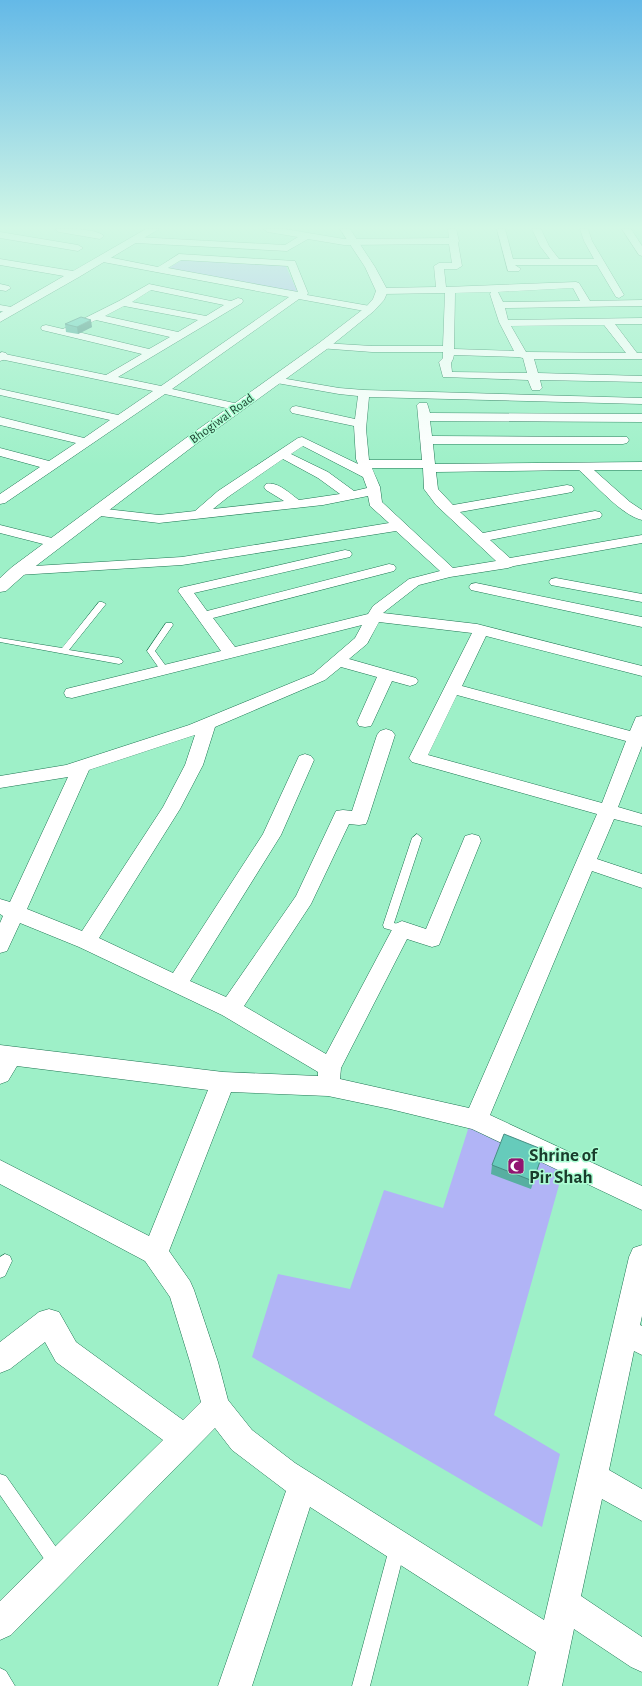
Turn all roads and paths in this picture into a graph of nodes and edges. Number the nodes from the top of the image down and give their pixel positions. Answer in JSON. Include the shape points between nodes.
{"nodes":[{"id":1,"x":0,"y":308,"type":"edge"},
{"id":2,"x":17,"y":308,"type":"edge"},
{"id":3,"x":114,"y":308,"type":"edge"},
{"id":4,"x":146,"y":308,"type":"edge"},
{"id":5,"x":227,"y":308,"type":"edge"},
{"id":6,"x":280,"y":308,"type":"edge"},
{"id":7,"x":363,"y":308,"type":"edge"},
{"id":8,"x":447,"y":308,"type":"edge"},
{"id":9,"x":500,"y":308,"type":"edge"},
{"id":10,"x":370,"y":309,"type":"joint"},
{"id":11,"x":13,"y":310,"type":"junction"},
{"id":12,"x":95,"y":317,"type":"junction"},
{"id":13,"x":0,"y":318,"type":"edge"},
{"id":14,"x":208,"y":320,"type":"junction"},
{"id":15,"x":607,"y":321,"type":"junction"},
{"id":16,"x":642,"y":321,"type":"edge"},
{"id":17,"x":505,"y":323,"type":"junction"},
{"id":18,"x":46,"y":328,"type":"dead end"},
{"id":19,"x":63,"y":332,"type":"junction"},
{"id":20,"x":511,"y":335,"type":"junction"},
{"id":21,"x":524,"y":335,"type":"dead end"},
{"id":22,"x":180,"y":336,"type":"junction"},
{"id":23,"x":323,"y":346,"type":"junction"},
{"id":24,"x":448,"y":351,"type":"junction"},
{"id":25,"x":152,"y":353,"type":"junction"},
{"id":26,"x":525,"y":355,"type":"junction"},
{"id":27,"x":1,"y":356,"type":"edge"},
{"id":28,"x":638,"y":356,"type":"edge"},
{"id":29,"x":533,"y":376,"type":"junction"},
{"id":30,"x":107,"y":379,"type":"junction"},
{"id":31,"x":642,"y":379,"type":"edge"},
{"id":32,"x":275,"y":380,"type":"junction"},
{"id":33,"x":163,"y":390,"type":"junction"},
{"id":34,"x":2,"y":392,"type":"dead end"},
{"id":35,"x":364,"y":393,"type":"junction"},
{"id":36,"x":422,"y":395,"type":"junction"},
{"id":37,"x":539,"y":399,"type":"junction"},
{"id":38,"x":642,"y":401,"type":"edge"},
{"id":39,"x":239,"y":407,"type":"junction"},
{"id":40,"x":296,"y":410,"type":"dead end"},
{"id":41,"x":423,"y":417,"type":"junction"},
{"id":42,"x":544,"y":418,"type":"junction"},
{"id":43,"x":642,"y":418,"type":"edge"},
{"id":44,"x":120,"y":419,"type":"junction"},
{"id":45,"x":0,"y":421,"type":"edge"},
{"id":46,"x":361,"y":424,"type":"junction"},
{"id":47,"x":426,"y":440,"type":"junction"},
{"id":48,"x":623,"y":440,"type":"dead end"},
{"id":49,"x":86,"y":442,"type":"junction"},
{"id":50,"x":0,"y":452,"type":"edge"},
{"id":51,"x":282,"y":454,"type":"junction"},
{"id":52,"x":51,"y":466,"type":"junction"},
{"id":53,"x":428,"y":466,"type":"junction"},
{"id":54,"x":642,"y":466,"type":"edge"},
{"id":55,"x":584,"y":467,"type":"junction"},
{"id":56,"x":367,"y":470,"type":"junction"},
{"id":57,"x":0,"y":487,"type":"edge"},
{"id":58,"x":271,"y":487,"type":"dead end"},
{"id":59,"x":567,"y":489,"type":"dead end"},
{"id":60,"x":13,"y":491,"type":"junction"},
{"id":61,"x":374,"y":491,"type":"junction"},
{"id":62,"x":352,"y":496,"type":"junction"},
{"id":63,"x":0,"y":500,"type":"edge"},
{"id":64,"x":296,"y":504,"type":"junction"},
{"id":65,"x":450,"y":510,"type":"junction"},
{"id":66,"x":97,"y":512,"type":"junction"},
{"id":67,"x":198,"y":515,"type":"junction"},
{"id":68,"x":595,"y":515,"type":"dead end"},
{"id":69,"x":642,"y":516,"type":"edge"},
{"id":70,"x":399,"y":526,"type":"junction"},
{"id":71,"x":0,"y":529,"type":"edge"},
{"id":72,"x":480,"y":538,"type":"junction"},
{"id":73,"x":642,"y":539,"type":"edge"},
{"id":74,"x":55,"y":543,"type":"junction"},
{"id":75,"x":346,"y":554,"type":"dead end"},
{"id":76,"x":508,"y":564,"type":"junction"},
{"id":77,"x":389,"y":568,"type":"dead end"},
{"id":78,"x":18,"y":571,"type":"junction"},
{"id":79,"x":450,"y":573,"type":"junction"},
{"id":80,"x":556,"y":582,"type":"dead end"},
{"id":81,"x":0,"y":587,"type":"edge"},
{"id":82,"x":476,"y":587,"type":"dead end"},
{"id":83,"x":642,"y":598,"type":"edge"},
{"id":84,"x":102,"y":604,"type":"dead end"},
{"id":85,"x":204,"y":616,"type":"junction"},
{"id":86,"x":374,"y":617,"type":"junction"},
{"id":87,"x":642,"y":622,"type":"edge"},
{"id":88,"x":169,"y":625,"type":"dead end"},
{"id":89,"x":481,"y":630,"type":"junction"},
{"id":90,"x":0,"y":640,"type":"edge"},
{"id":91,"x":64,"y":651,"type":"junction"},
{"id":92,"x":231,"y":653,"type":"junction"},
{"id":93,"x":119,"y":661,"type":"dead end"},
{"id":94,"x":338,"y":661,"type":"junction"},
{"id":95,"x":164,"y":670,"type":"junction"},
{"id":96,"x":642,"y":671,"type":"edge"},
{"id":97,"x":386,"y":675,"type":"junction"},
{"id":98,"x":410,"y":681,"type":"dead end"},
{"id":99,"x":452,"y":688,"type":"junction"},
{"id":100,"x":72,"y":693,"type":"dead end"},
{"id":101,"x":365,"y":722,"type":"dead end"},
{"id":102,"x":208,"y":723,"type":"junction"},
{"id":103,"x":640,"y":733,"type":"edge"},
{"id":104,"x":386,"y":735,"type":"dead end"},
{"id":105,"x":305,"y":760,"type":"dead end"},
{"id":106,"x":82,"y":766,"type":"junction"},
{"id":107,"x":0,"y":782,"type":"edge"},
{"id":108,"x":608,"y":810,"type":"junction"},
{"id":109,"x":642,"y":820,"type":"edge"},
{"id":110,"x":417,"y":838,"type":"dead end"},
{"id":111,"x":472,"y":841,"type":"dead end"},
{"id":112,"x":585,"y":862,"type":"junction"},
{"id":113,"x":642,"y":881,"type":"edge"},
{"id":114,"x":7,"y":909,"type":"edge"},
{"id":115,"x":402,"y":929,"type":"junction"},
{"id":116,"x":86,"y":941,"type":"junction"},
{"id":117,"x":0,"y":945,"type":"edge"},
{"id":118,"x":177,"y":984,"type":"junction"},
{"id":119,"x":230,"y":1009,"type":"junction"},
{"id":120,"x":4,"y":1062,"type":"edge"},
{"id":121,"x":329,"y":1077,"type":"junction"},
{"id":122,"x":223,"y":1082,"type":"junction"},
{"id":123,"x":476,"y":1120,"type":"junction"},
{"id":124,"x":0,"y":1171,"type":"edge"},
{"id":125,"x":642,"y":1198,"type":"edge"},
{"id":126,"x":155,"y":1254,"type":"junction"},
{"id":127,"x":642,"y":1257,"type":"edge"},
{"id":128,"x":633,"y":1336,"type":"edge"},
{"id":129,"x":0,"y":1359,"type":"edge"},
{"id":130,"x":216,"y":1407,"type":"junction"},
{"id":131,"x":184,"y":1438,"type":"junction"},
{"id":132,"x":592,"y":1478,"type":"junction"},
{"id":133,"x":0,"y":1482,"type":"edge"},
{"id":134,"x":303,"y":1484,"type":"junction"},
{"id":135,"x":642,"y":1506,"type":"edge"},
{"id":136,"x":398,"y":1545,"type":"junction"},
{"id":137,"x":58,"y":1565,"type":"junction"},
{"id":138,"x":563,"y":1603,"type":"junction"},
{"id":139,"x":0,"y":1624,"type":"edge"},
{"id":140,"x":554,"y":1645,"type":"junction"},
{"id":141,"x":642,"y":1656,"type":"edge"},
{"id":142,"x":0,"y":1677,"type":"edge"},
{"id":143,"x":6,"y":1686,"type":"edge"},
{"id":144,"x":235,"y":1686,"type":"edge"},
{"id":145,"x":361,"y":1686,"type":"edge"},
{"id":146,"x":545,"y":1686,"type":"edge"}],
"edges":[{"from":1,"to":11,"type":"street"},
{"from":2,"to":11,"type":"main road"},
{"from":3,"to":12,"type":"street"},
{"from":4,"to":14,"type":"street"},
{"from":5,"to":14,"type":"street"},
{"from":6,"to":33,"type":"street"},
{"from":7,"to":10,"type":"street"},
{"from":8,"to":24,"type":"street"},
{"from":9,"to":17,"type":"street"},
{"from":10,"to":23,"type":"main road","name":"Bhogiwal Road"},
{"from":11,"to":13,"type":"main road"},
{"from":12,"to":19,"type":"street"},
{"from":12,"to":22,"type":"street"},
{"from":14,"to":22,"type":"street"},
{"from":15,"to":16,"type":"street"},
{"from":15,"to":17,"type":"street"},
{"from":15,"to":28,"type":"street"},
{"from":17,"to":20,"type":"street"},
{"from":18,"to":19,"type":"street"},
{"from":19,"to":25,"type":"street"},
{"from":20,"to":21,"type":"street"},
{"from":20,"to":26,"type":"street"},
{"from":22,"to":25,"type":"street"},
{"from":23,"to":24,"type":"street"},
{"from":23,"to":32,"type":"main road","name":"Bhogiwal Road"},
{"from":24,"to":26,"type":"street"},
{"from":24,"to":29,"type":"street","via":[[448,359],[445,362],[447,375]]},
{"from":25,"to":30,"type":"street"},
{"from":26,"to":28,"type":"street"},
{"from":26,"to":29,"type":"street"},
{"from":27,"to":30,"type":"street"},
{"from":29,"to":31,"type":"street"},
{"from":29,"to":37,"type":"street"},
{"from":30,"to":33,"type":"street"},
{"from":32,"to":35,"type":"street","via":[[339,392]]},
{"from":32,"to":39,"type":"main road","name":"Bhogiwal Road"},
{"from":33,"to":39,"type":"street"},
{"from":33,"to":44,"type":"street"},
{"from":34,"to":44,"type":"street"},
{"from":35,"to":36,"type":"street"},
{"from":35,"to":46,"type":"street"},
{"from":36,"to":37,"type":"street"},
{"from":36,"to":41,"type":"street"},
{"from":37,"to":38,"type":"street"},
{"from":37,"to":42,"type":"street"},
{"from":39,"to":66,"type":"main road","name":"Bhogiwal Road"},
{"from":40,"to":46,"type":"street"},
{"from":41,"to":42,"type":"street"},
{"from":41,"to":47,"type":"street"},
{"from":42,"to":43,"type":"street"},
{"from":44,"to":49,"type":"street"},
{"from":45,"to":49,"type":"street"},
{"from":46,"to":56,"type":"street","via":[[362,459]]},
{"from":47,"to":48,"type":"street"},
{"from":47,"to":53,"type":"street"},
{"from":49,"to":52,"type":"street"},
{"from":50,"to":52,"type":"street"},
{"from":51,"to":56,"type":"street","via":[[302,441]]},
{"from":51,"to":62,"type":"street","via":[[323,475]]},
{"from":51,"to":67,"type":"street","via":[[223,494]]},
{"from":52,"to":60,"type":"street"},
{"from":53,"to":55,"type":"street"},
{"from":53,"to":56,"type":"street"},
{"from":53,"to":65,"type":"street","via":[[431,489]]},
{"from":54,"to":55,"type":"street"},
{"from":55,"to":69,"type":"street","via":[[625,505]]},
{"from":56,"to":61,"type":"street"},
{"from":57,"to":60,"type":"street"},
{"from":58,"to":64,"type":"street"},
{"from":59,"to":65,"type":"street"},
{"from":60,"to":63,"type":"street"},
{"from":61,"to":62,"type":"street"},
{"from":61,"to":70,"type":"street","via":[[375,503]]},
{"from":62,"to":64,"type":"street"},
{"from":64,"to":67,"type":"street"},
{"from":65,"to":72,"type":"street"},
{"from":66,"to":67,"type":"street","via":[[159,520]]},
{"from":66,"to":74,"type":"main road","name":"Bhogiwal Road"},
{"from":68,"to":72,"type":"street"},
{"from":70,"to":78,"type":"street","via":[[182,561]]},
{"from":70,"to":79,"type":"street"},
{"from":71,"to":74,"type":"street"},
{"from":72,"to":76,"type":"street"},
{"from":73,"to":76,"type":"street"},
{"from":74,"to":78,"type":"main road","name":"Bhogiwal Road"},
{"from":75,"to":85,"type":"street","via":[[185,591]]},
{"from":76,"to":79,"type":"street"},
{"from":77,"to":85,"type":"street"},
{"from":78,"to":81,"type":"main road","name":"Bhogiwal Road"},
{"from":79,"to":86,"type":"street","via":[[414,582],[378,609]]},
{"from":80,"to":83,"type":"street"},
{"from":82,"to":87,"type":"street"},
{"from":84,"to":91,"type":"lane"},
{"from":85,"to":92,"type":"street"},
{"from":86,"to":89,"type":"street"},
{"from":86,"to":92,"type":"street"},
{"from":86,"to":94,"type":"street","via":[[361,641]]},
{"from":88,"to":95,"type":"lane","via":[[151,651]]},
{"from":89,"to":96,"type":"street"},
{"from":89,"to":99,"type":"street"},
{"from":90,"to":91,"type":"lane"},
{"from":91,"to":93,"type":"lane"},
{"from":92,"to":95,"type":"street"},
{"from":94,"to":97,"type":"street"},
{"from":94,"to":102,"type":"street","via":[[319,677]]},
{"from":95,"to":100,"type":"street"},
{"from":97,"to":98,"type":"street"},
{"from":97,"to":101,"type":"street"},
{"from":99,"to":103,"type":"street"},
{"from":99,"to":108,"type":"street","via":[[418,758]]},
{"from":102,"to":106,"type":"street"},
{"from":102,"to":116,"type":"street","via":[[194,765],[172,809]]},
{"from":103,"to":108,"type":"street"},
{"from":104,"to":119,"type":"street","via":[[359,819],[343,816],[304,899]]},
{"from":105,"to":118,"type":"street","via":[[272,835]]},
{"from":106,"to":107,"type":"street","via":[[68,771]]},
{"from":106,"to":114,"type":"street"},
{"from":108,"to":109,"type":"street"},
{"from":108,"to":112,"type":"street"},
{"from":110,"to":115,"type":"lane","via":[[388,925]]},
{"from":111,"to":115,"type":"street","via":[[432,939]]},
{"from":112,"to":113,"type":"street"},
{"from":112,"to":123,"type":"street"},
{"from":114,"to":116,"type":"street"},
{"from":114,"to":117,"type":"street"},
{"from":115,"to":121,"type":"street"},
{"from":116,"to":118,"type":"street"},
{"from":118,"to":119,"type":"street"},
{"from":119,"to":121,"type":"street"},
{"from":120,"to":122,"type":"street"},
{"from":121,"to":122,"type":"street"},
{"from":121,"to":123,"type":"street","via":[[390,1098]]},
{"from":122,"to":126,"type":"street"},
{"from":123,"to":125,"type":"street"},
{"from":124,"to":126,"type":"street"},
{"from":126,"to":130,"type":"street","via":[[181,1290]]},
{"from":127,"to":128,"type":"street"},
{"from":128,"to":132,"type":"street"},
{"from":129,"to":131,"type":"street","via":[[49,1322],[66,1352]]},
{"from":130,"to":131,"type":"street"},
{"from":130,"to":134,"type":"street","via":[[242,1440]]},
{"from":131,"to":137,"type":"street"},
{"from":132,"to":135,"type":"street"},
{"from":132,"to":138,"type":"street"},
{"from":133,"to":137,"type":"lane"},
{"from":134,"to":136,"type":"street"},
{"from":134,"to":144,"type":"street"},
{"from":136,"to":140,"type":"street"},
{"from":136,"to":145,"type":"lane"},
{"from":137,"to":139,"type":"street"},
{"from":138,"to":140,"type":"street"},
{"from":138,"to":141,"type":"street"},
{"from":140,"to":146,"type":"street"},
{"from":142,"to":143,"type":"lane"}]}
